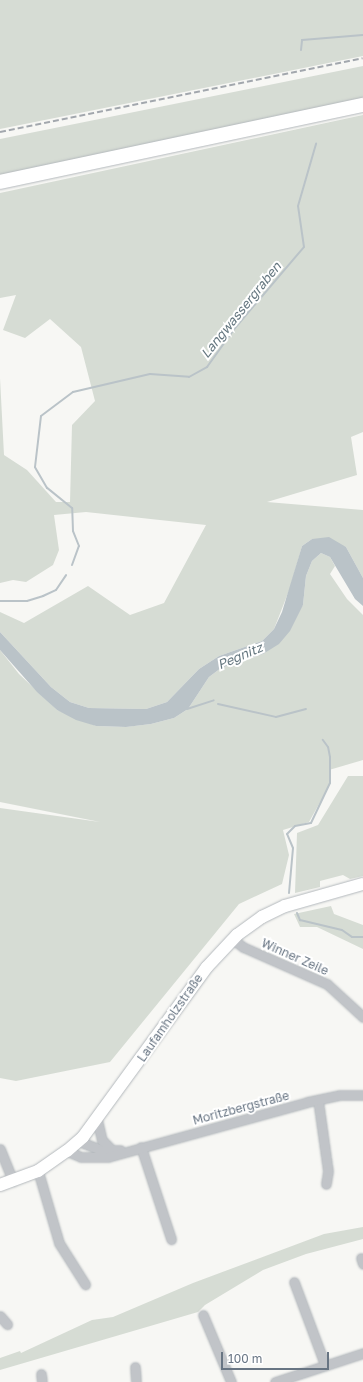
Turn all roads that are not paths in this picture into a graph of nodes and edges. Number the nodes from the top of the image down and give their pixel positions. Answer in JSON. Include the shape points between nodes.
{"nodes":[{"id":1,"x":363,"y":105,"type":"edge"},
{"id":2,"x":0,"y":182,"type":"edge"},
{"id":3,"x":363,"y":884,"type":"edge"},
{"id":4,"x":232,"y":939,"type":"junction"},
{"id":5,"x":363,"y":1017,"type":"edge"},
{"id":6,"x":363,"y":1095,"type":"edge"},
{"id":7,"x":318,"y":1100,"type":"junction"},
{"id":8,"x":97,"y":1119,"type":"junction"},
{"id":9,"x":78,"y":1141,"type":"junction"},
{"id":10,"x":141,"y":1147,"type":"junction"},
{"id":11,"x":0,"y":1149,"type":"edge"},
{"id":12,"x":112,"y":1150,"type":"junction"},
{"id":13,"x":67,"y":1151,"type":"junction"},
{"id":14,"x":126,"y":1151,"type":"junction"},
{"id":15,"x":38,"y":1171,"type":"junction"},
{"id":16,"x":13,"y":1181,"type":"junction"},
{"id":17,"x":326,"y":1184,"type":"dead end"},
{"id":18,"x":0,"y":1185,"type":"edge"},
{"id":19,"x":171,"y":1240,"type":"dead end"},
{"id":20,"x":294,"y":1282,"type":"dead end"},
{"id":21,"x":85,"y":1284,"type":"dead end"},
{"id":22,"x":0,"y":1316,"type":"edge"},
{"id":23,"x":203,"y":1316,"type":"dead end"},
{"id":24,"x":7,"y":1324,"type":"dead end"},
{"id":25,"x":363,"y":1353,"type":"edge"},
{"id":26,"x":325,"y":1365,"type":"junction"},
{"id":27,"x":135,"y":1368,"type":"dead end"},
{"id":28,"x":136,"y":1382,"type":"edge"},
{"id":29,"x":231,"y":1382,"type":"edge"},
{"id":30,"x":275,"y":1382,"type":"edge"}],
"edges":[{"from":1,"to":2,"type":"main road"},
{"from":3,"to":4,"type":"main road","name":"Laufamholzstraße","via":[[285,906],[256,921]]},
{"from":4,"to":5,"type":"street","name":"Winner Zeile","via":[[243,947],[327,984]]},
{"from":4,"to":8,"type":"main road","name":"Laufamholzstraße","via":[[207,967]]},
{"from":6,"to":7,"type":"street","name":"Moritzbergstraße","via":[[340,1095]]},
{"from":7,"to":10,"type":"street","name":"Moritzbergstraße"},
{"from":7,"to":17,"type":"street","via":[[328,1171]]},
{"from":8,"to":9,"type":"main road","name":"Laufamholzstraße"},
{"from":8,"to":12,"type":"street","via":[[102,1140]]},
{"from":9,"to":12,"type":"street","name":"Moritzbergstraße","via":[[96,1148]]},
{"from":9,"to":13,"type":"main road","name":"Laufamholzstraße"},
{"from":10,"to":14,"type":"street","name":"Moritzbergstraße"},
{"from":10,"to":19,"type":"street"},
{"from":11,"to":16,"type":"street"},
{"from":12,"to":14,"type":"street","name":"Moritzbergstraße"},
{"from":13,"to":14,"type":"street","name":"Moritzbergstraße","via":[[78,1157],[101,1158]]},
{"from":13,"to":15,"type":"main road","name":"Laufamholzstraße"},
{"from":15,"to":16,"type":"main road","name":"Laufamholzstraße"},
{"from":15,"to":21,"type":"street","via":[[59,1244]]},
{"from":16,"to":18,"type":"main road","name":"Laufamholzstraße"},
{"from":20,"to":26,"type":"street"},
{"from":22,"to":24,"type":"street"},
{"from":23,"to":29,"type":"street"},
{"from":25,"to":26,"type":"street"},
{"from":26,"to":30,"type":"street"},
{"from":27,"to":28,"type":"street"}]}
